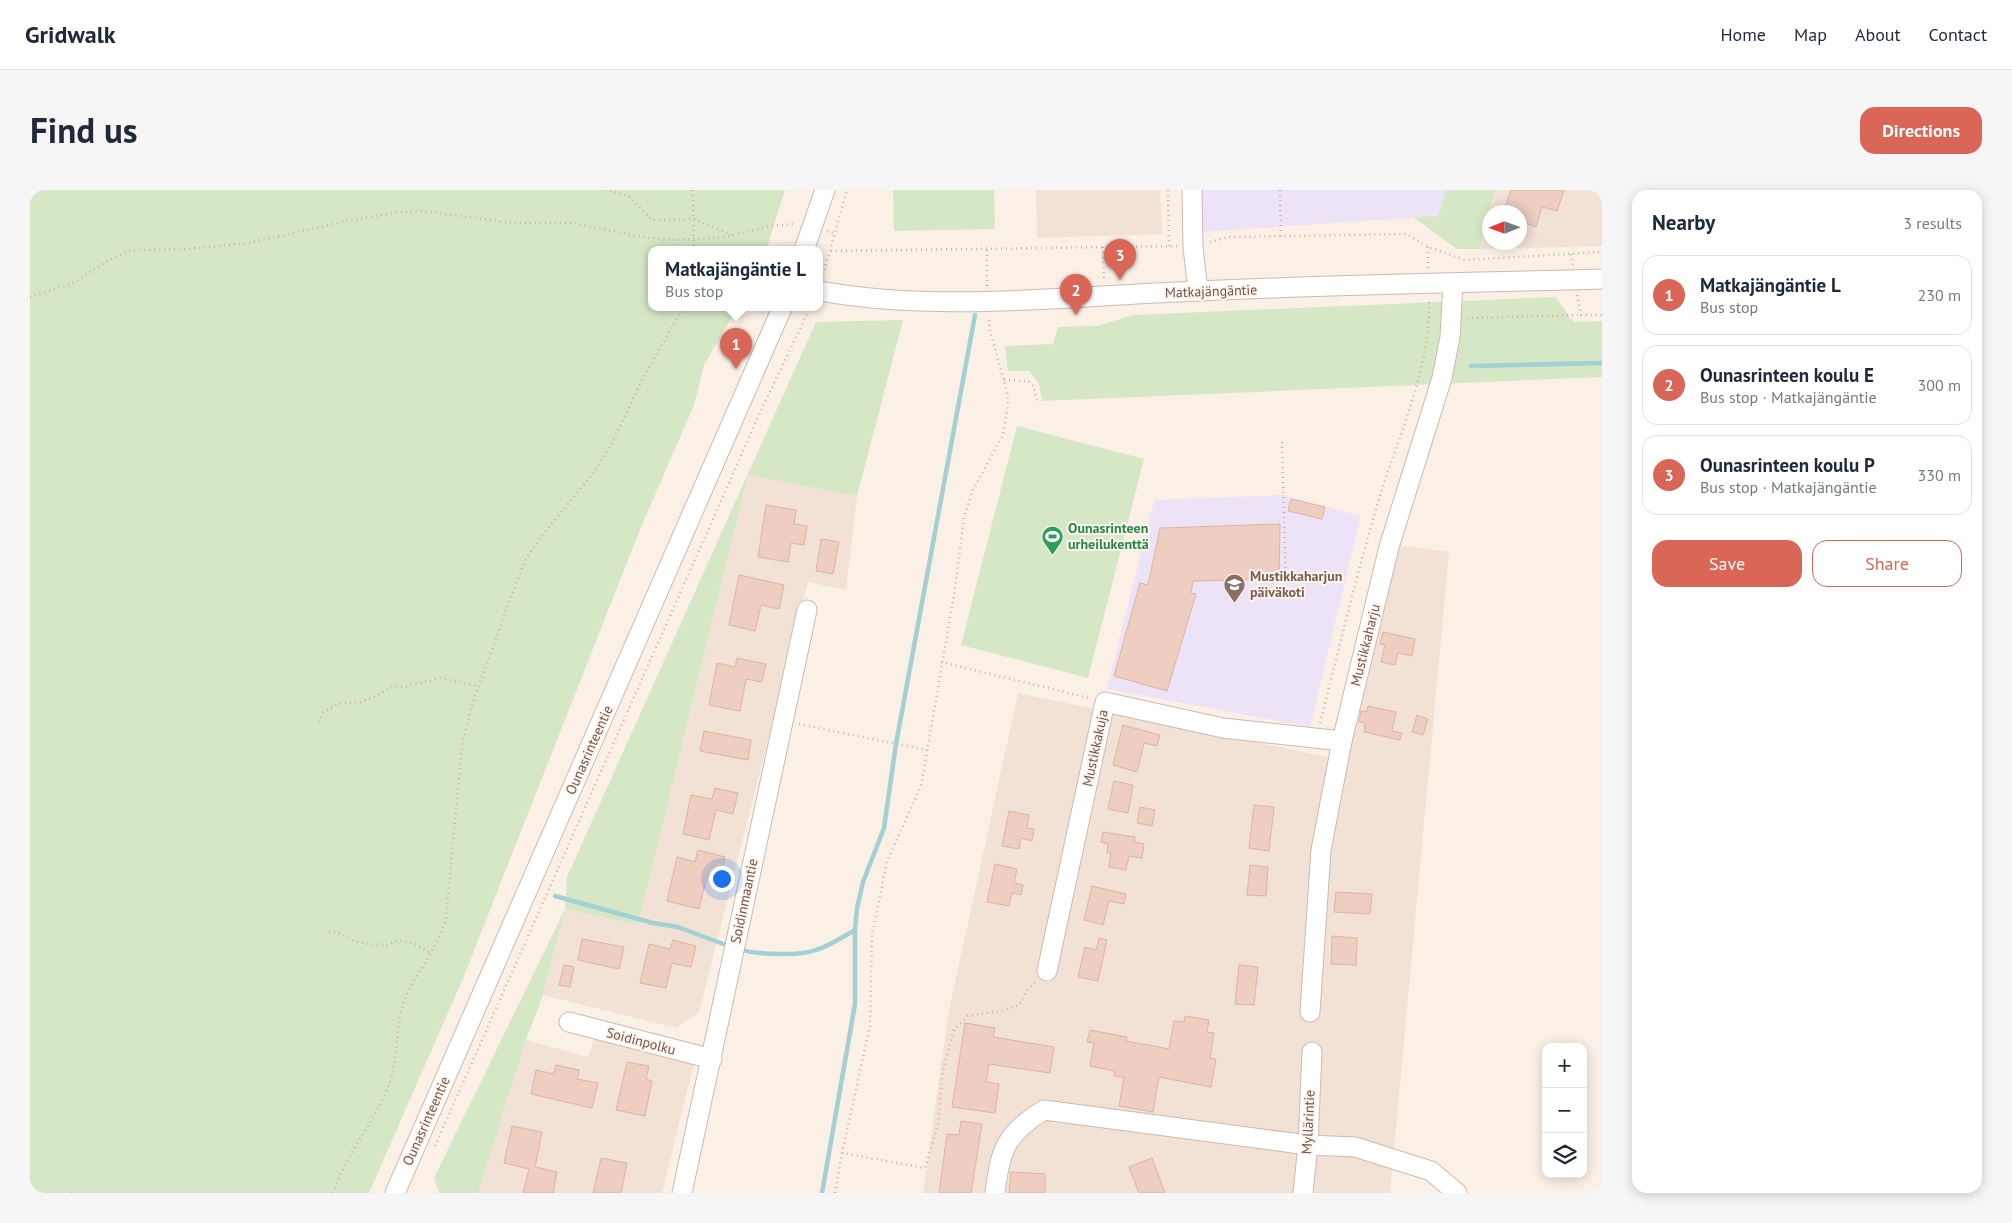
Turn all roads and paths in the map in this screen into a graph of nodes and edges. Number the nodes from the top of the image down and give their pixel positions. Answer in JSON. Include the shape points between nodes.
{"nodes":[{"id":1,"x":605,"y":190,"type":"edge"},
{"id":2,"x":693,"y":190,"type":"edge"},
{"id":3,"x":825,"y":190,"type":"edge"},
{"id":4,"x":847,"y":190,"type":"edge"},
{"id":5,"x":1168,"y":190,"type":"edge"},
{"id":6,"x":1192,"y":190,"type":"edge"},
{"id":7,"x":1280,"y":190,"type":"edge"},
{"id":8,"x":694,"y":219,"type":"junction"},
{"id":9,"x":812,"y":226,"type":"junction"},
{"id":10,"x":734,"y":235,"type":"junction"},
{"id":11,"x":1281,"y":237,"type":"dead end"},
{"id":12,"x":694,"y":240,"type":"junction"},
{"id":13,"x":694,"y":246,"type":"edge"},
{"id":14,"x":805,"y":246,"type":"edge"},
{"id":15,"x":1169,"y":246,"type":"dead end"},
{"id":16,"x":1428,"y":247,"type":"dead end"},
{"id":17,"x":1103,"y":248,"type":"dead end"},
{"id":18,"x":987,"y":250,"type":"dead end"},
{"id":19,"x":1602,"y":252,"type":"edge"},
{"id":20,"x":1571,"y":254,"type":"dead end"},
{"id":21,"x":823,"y":277,"type":"edge"},
{"id":22,"x":1602,"y":279,"type":"edge"},
{"id":23,"x":1104,"y":280,"type":"dead end"},
{"id":24,"x":1429,"y":284,"type":"junction"},
{"id":25,"x":1453,"y":284,"type":"junction"},
{"id":26,"x":823,"y":285,"type":"edge"},
{"id":27,"x":1198,"y":291,"type":"junction"},
{"id":28,"x":30,"y":297,"type":"edge"},
{"id":29,"x":987,"y":301,"type":"junction"},
{"id":30,"x":682,"y":311,"type":"edge"},
{"id":31,"x":781,"y":311,"type":"edge"},
{"id":32,"x":809,"y":311,"type":"edge"},
{"id":33,"x":1581,"y":314,"type":"dead end"},
{"id":34,"x":1451,"y":318,"type":"junction"},
{"id":35,"x":1004,"y":380,"type":"junction"},
{"id":36,"x":1037,"y":402,"type":"dead end"},
{"id":37,"x":1282,"y":442,"type":"dead end"},
{"id":38,"x":1286,"y":585,"type":"dead end"},
{"id":39,"x":808,"y":610,"type":"dead end"},
{"id":40,"x":942,"y":662,"type":"junction"},
{"id":41,"x":478,"y":686,"type":"junction"},
{"id":42,"x":1105,"y":702,"type":"junction"},
{"id":43,"x":783,"y":720,"type":"junction"},
{"id":44,"x":319,"y":722,"type":"dead end"},
{"id":45,"x":1316,"y":740,"type":"junction"},
{"id":46,"x":1342,"y":742,"type":"junction"},
{"id":47,"x":927,"y":750,"type":"junction"},
{"id":48,"x":329,"y":932,"type":"dead end"},
{"id":49,"x":432,"y":954,"type":"junction"},
{"id":50,"x":1047,"y":971,"type":"joint"},
{"id":51,"x":1310,"y":1012,"type":"dead end"},
{"id":52,"x":569,"y":1022,"type":"dead end"},
{"id":53,"x":1312,"y":1052,"type":"dead end"},
{"id":54,"x":712,"y":1059,"type":"junction"},
{"id":55,"x":1308,"y":1145,"type":"junction"},
{"id":56,"x":434,"y":1148,"type":"dead end"},
{"id":57,"x":842,"y":1153,"type":"junction"},
{"id":58,"x":396,"y":1192,"type":"edge"},
{"id":59,"x":70,"y":1193,"type":"edge"},
{"id":60,"x":74,"y":1193,"type":"edge"},
{"id":61,"x":333,"y":1193,"type":"edge"},
{"id":62,"x":682,"y":1193,"type":"edge"},
{"id":63,"x":835,"y":1193,"type":"edge"},
{"id":64,"x":995,"y":1193,"type":"edge"},
{"id":65,"x":1303,"y":1193,"type":"edge"},
{"id":66,"x":1458,"y":1193,"type":"edge"}],
"edges":[{"from":1,"to":8,"type":"path","via":[[628,196],[652,220]]},
{"from":2,"to":8,"type":"path"},
{"from":3,"to":9,"type":"street"},
{"from":4,"to":21,"type":"path"},
{"from":5,"to":15,"type":"path"},
{"from":6,"to":27,"type":"street"},
{"from":7,"to":11,"type":"path"},
{"from":8,"to":10,"type":"path"},
{"from":8,"to":12,"type":"path"},
{"from":9,"to":10,"type":"path","via":[[770,226]]},
{"from":9,"to":14,"type":"street"},
{"from":10,"to":12,"type":"path"},
{"from":12,"to":13,"type":"path"},
{"from":12,"to":28,"type":"path","via":[[649,238],[572,222],[514,223],[424,211],[401,212],[248,243],[137,250],[106,262],[71,284]]},
{"from":16,"to":24,"type":"path"},
{"from":17,"to":23,"type":"path"},
{"from":18,"to":29,"type":"path"},
{"from":19,"to":20,"type":"path"},
{"from":22,"to":25,"type":"street","name":"Matkajängäntie"},
{"from":24,"to":25,"type":"street","name":"Matkajängäntie"},
{"from":24,"to":27,"type":"street","name":"Matkajängäntie"},
{"from":24,"to":45,"type":"path","via":[[1429,320],[1414,395],[1377,506]]},
{"from":25,"to":34,"type":"street","name":"Mustikkaharju"},
{"from":26,"to":29,"type":"street","name":"Matkajängäntie","via":[[872,299]]},
{"from":27,"to":29,"type":"street","name":"Matkajängäntie"},
{"from":29,"to":35,"type":"path","via":[[990,331]]},
{"from":30,"to":41,"type":"path","via":[[643,378],[610,447],[526,559]]},
{"from":31,"to":58,"type":"street","name":"Ounasrinteentie"},
{"from":32,"to":56,"type":"path","via":[[763,406]]},
{"from":33,"to":34,"type":"path"},
{"from":34,"to":46,"type":"street","name":"Mustikkaharju","via":[[1442,378],[1389,547]]},
{"from":35,"to":36,"type":"path","via":[[1028,381],[1034,387]]},
{"from":35,"to":40,"type":"path","via":[[1008,405],[1003,435],[973,490],[964,517]]},
{"from":37,"to":38,"type":"path"},
{"from":39,"to":43,"type":"street","name":"Soidinmaantie"},
{"from":40,"to":42,"type":"path"},
{"from":40,"to":47,"type":"path"},
{"from":41,"to":44,"type":"path","via":[[440,678],[403,687],[392,686],[360,702],[340,703],[322,713]]},
{"from":41,"to":49,"type":"path","via":[[462,745],[446,918]]},
{"from":42,"to":45,"type":"street","name":"Mustikkakuja","via":[[1223,728]]},
{"from":42,"to":50,"type":"street","name":"Mustikkakuja"},
{"from":43,"to":47,"type":"path"},
{"from":43,"to":54,"type":"street","name":"Soidinmaantie"},
{"from":45,"to":46,"type":"street","name":"Mustikkakuja"},
{"from":46,"to":51,"type":"street","name":"Mustikkaharju","via":[[1321,850]]},
{"from":47,"to":57,"type":"path","via":[[921,786],[887,861],[872,936],[870,1026]]},
{"from":48,"to":49,"type":"path","via":[[368,944],[387,945],[399,940],[413,943]]},
{"from":49,"to":61,"type":"path","via":[[407,993],[391,1078],[338,1177]]},
{"from":50,"to":57,"type":"path","via":[[1028,988],[1019,1005],[968,1016],[954,1030],[944,1069],[938,1124],[925,1168]]},
{"from":52,"to":54,"type":"street","name":"Soidinpolku"},
{"from":53,"to":55,"type":"street","name":"Myllärintie"},
{"from":54,"to":62,"type":"street","name":"Soidinmaantie"},
{"from":55,"to":64,"type":"street","via":[[1044,1110],[1017,1129],[1006,1143]]},
{"from":55,"to":65,"type":"street","name":"Myllärintie"},
{"from":55,"to":66,"type":"street","via":[[1355,1147],[1431,1171]]},
{"from":57,"to":63,"type":"path"},
{"from":59,"to":60,"type":"path"}]}
